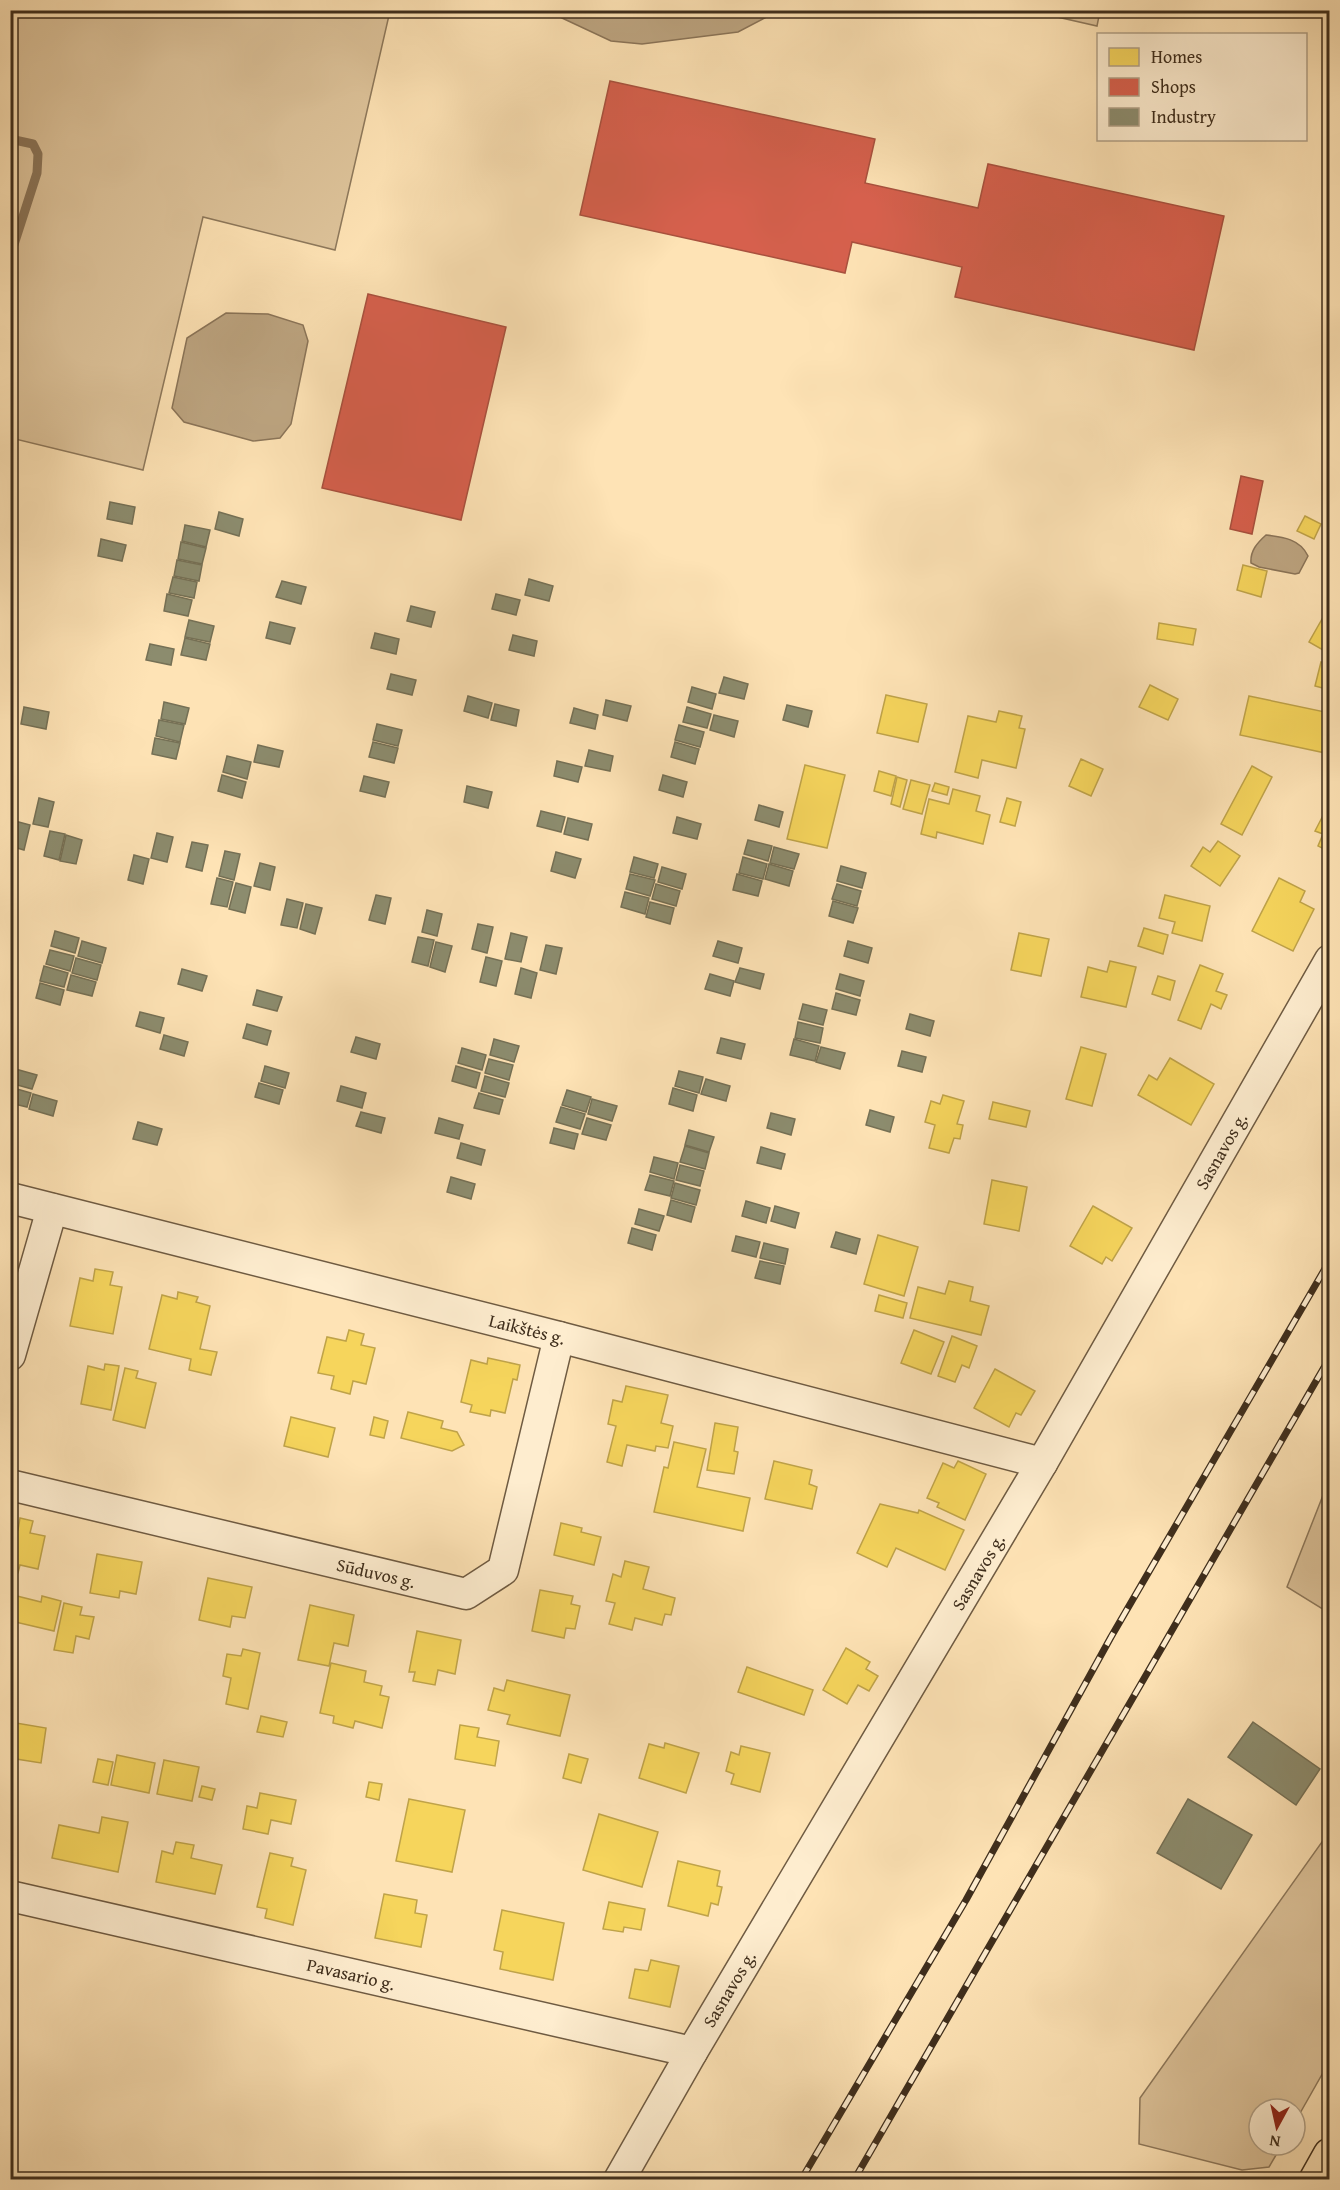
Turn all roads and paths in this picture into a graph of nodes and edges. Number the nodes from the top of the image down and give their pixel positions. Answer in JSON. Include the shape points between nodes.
{"nodes":[{"id":1,"x":1329,"y":960,"type":"edge"},
{"id":2,"x":10,"y":1198,"type":"edge"},
{"id":3,"x":52,"y":1209,"type":"junction"},
{"id":4,"x":559,"y":1337,"type":"junction"},
{"id":5,"x":10,"y":1355,"type":"edge"},
{"id":6,"x":1042,"y":1463,"type":"junction"},
{"id":7,"x":10,"y":1485,"type":"edge"},
{"id":8,"x":10,"y":1896,"type":"edge"},
{"id":9,"x":692,"y":2052,"type":"junction"},
{"id":10,"x":1329,"y":2155,"type":"edge"},
{"id":11,"x":620,"y":2180,"type":"edge"},
{"id":12,"x":1316,"y":2180,"type":"edge"}],
"edges":[{"from":1,"to":6,"type":"street","name":"Sasnavos g."},
{"from":2,"to":3,"type":"street","name":"Laikštės g."},
{"from":3,"to":4,"type":"street","name":"Laikštės g."},
{"from":3,"to":5,"type":"street"},
{"from":4,"to":6,"type":"street","name":"Laikštės g."},
{"from":4,"to":7,"type":"street","name":"Sūduvos g.","via":[[503,1570],[466,1594]]},
{"from":6,"to":9,"type":"street","name":"Sasnavos g."},
{"from":8,"to":9,"type":"street","name":"Pavasario g."},
{"from":9,"to":11,"type":"street","name":"Sasnavos g."},
{"from":10,"to":12,"type":"main road"}]}
